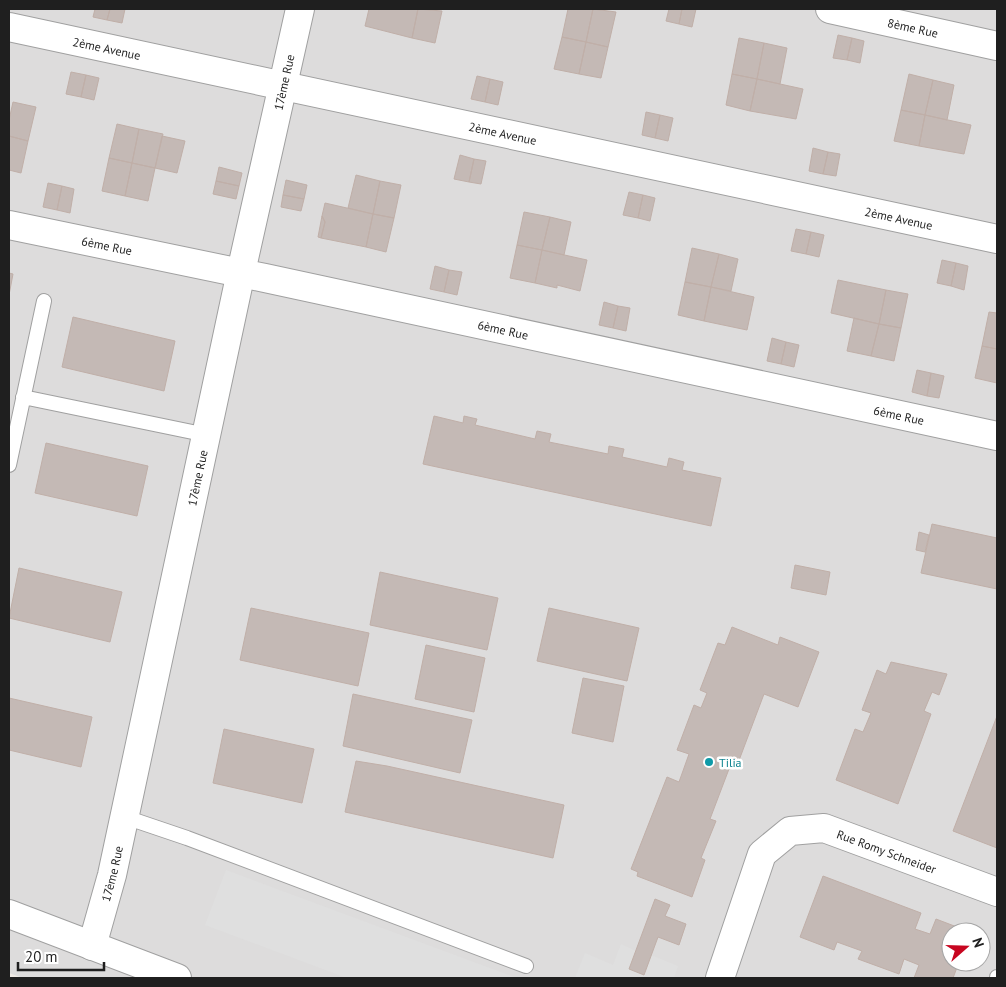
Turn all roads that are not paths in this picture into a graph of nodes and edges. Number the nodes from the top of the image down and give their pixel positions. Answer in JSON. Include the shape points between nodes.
{"nodes":[{"id":1,"x":300,"y":9,"type":"edge"},
{"id":2,"x":830,"y":9,"type":"edge"},
{"id":3,"x":9,"y":27,"type":"edge"},
{"id":4,"x":997,"y":46,"type":"edge"},
{"id":5,"x":284,"y":85,"type":"junction"},
{"id":6,"x":9,"y":225,"type":"edge"},
{"id":7,"x":997,"y":239,"type":"edge"},
{"id":8,"x":241,"y":272,"type":"junction"},
{"id":9,"x":44,"y":301,"type":"dead end"},
{"id":10,"x":23,"y":398,"type":"junction"},
{"id":11,"x":207,"y":435,"type":"junction"},
{"id":12,"x":997,"y":436,"type":"edge"},
{"id":13,"x":9,"y":465,"type":"edge"},
{"id":14,"x":124,"y":818,"type":"junction"},
{"id":15,"x":997,"y":892,"type":"edge"},
{"id":16,"x":9,"y":914,"type":"edge"},
{"id":17,"x":92,"y":946,"type":"junction"},
{"id":18,"x":526,"y":966,"type":"dead end"},
{"id":19,"x":178,"y":978,"type":"edge"},
{"id":20,"x":720,"y":978,"type":"edge"}],
"edges":[{"from":1,"to":5,"type":"street","name":"17ème Rue"},
{"from":2,"to":4,"type":"street","name":"8ème Rue"},
{"from":3,"to":5,"type":"street","name":"2ème Avenue"},
{"from":5,"to":7,"type":"street","name":"2ème Avenue"},
{"from":5,"to":8,"type":"street","name":"17ème Rue"},
{"from":6,"to":8,"type":"street","name":"6ème Rue"},
{"from":8,"to":11,"type":"street","name":"17ème Rue"},
{"from":8,"to":12,"type":"street","name":"6ème Rue"},
{"from":9,"to":10,"type":"lane"},
{"from":10,"to":11,"type":"lane"},
{"from":10,"to":13,"type":"lane"},
{"from":11,"to":14,"type":"street","name":"17ème Rue"},
{"from":14,"to":17,"type":"street","name":"17ème Rue"},
{"from":14,"to":18,"type":"lane","via":[[205,845]]},
{"from":15,"to":20,"type":"street","name":"Rue Romy Schneider","via":[[824,828],[790,831],[762,854]]},
{"from":16,"to":17,"type":"street"},
{"from":17,"to":19,"type":"street"}]}
